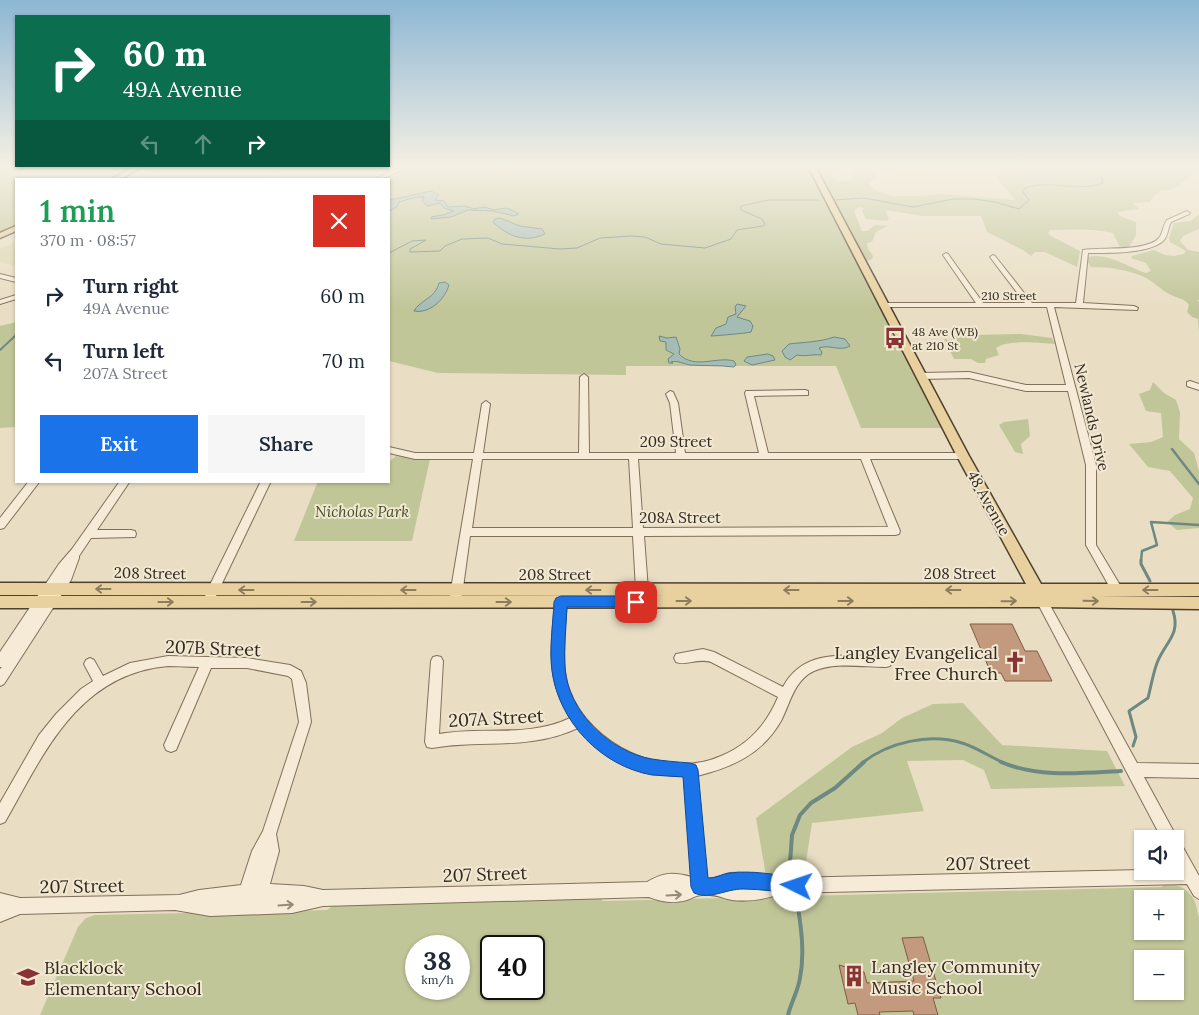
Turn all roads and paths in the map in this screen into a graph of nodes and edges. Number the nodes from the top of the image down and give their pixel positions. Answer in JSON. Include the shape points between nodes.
{"nodes":[{"id":1,"x":836,"y":213,"type":"edge"},
{"id":2,"x":1187,"y":213,"type":"dead end"},
{"id":3,"x":15,"y":228,"type":"edge"},
{"id":4,"x":15,"y":232,"type":"edge"},
{"id":5,"x":0,"y":236,"type":"edge"},
{"id":6,"x":0,"y":240,"type":"edge"},
{"id":7,"x":946,"y":255,"type":"dead end"},
{"id":8,"x":993,"y":257,"type":"dead end"},
{"id":9,"x":0,"y":276,"type":"edge"},
{"id":10,"x":15,"y":280,"type":"edge"},
{"id":11,"x":15,"y":297,"type":"edge"},
{"id":12,"x":0,"y":302,"type":"edge"},
{"id":13,"x":883,"y":305,"type":"junction"},
{"id":14,"x":1079,"y":305,"type":"junction"},
{"id":15,"x":982,"y":306,"type":"junction"},
{"id":16,"x":1030,"y":306,"type":"junction"},
{"id":17,"x":1050,"y":306,"type":"junction"},
{"id":18,"x":1134,"y":308,"type":"dead end"},
{"id":19,"x":921,"y":376,"type":"junction"},
{"id":20,"x":584,"y":377,"type":"dead end"},
{"id":21,"x":1072,"y":388,"type":"junction"},
{"id":22,"x":805,"y":393,"type":"dead end"},
{"id":23,"x":670,"y":394,"type":"dead end"},
{"id":24,"x":486,"y":404,"type":"dead end"},
{"id":25,"x":390,"y":450,"type":"edge"},
{"id":26,"x":478,"y":456,"type":"junction"},
{"id":27,"x":584,"y":456,"type":"junction"},
{"id":28,"x":633,"y":456,"type":"junction"},
{"id":29,"x":681,"y":456,"type":"junction"},
{"id":30,"x":764,"y":456,"type":"junction"},
{"id":31,"x":864,"y":456,"type":"junction"},
{"id":32,"x":963,"y":456,"type":"junction"},
{"id":33,"x":33,"y":483,"type":"edge"},
{"id":34,"x":124,"y":483,"type":"edge"},
{"id":35,"x":265,"y":483,"type":"edge"},
{"id":36,"x":0,"y":525,"type":"edge"},
{"id":37,"x":466,"y":532,"type":"junction"},
{"id":38,"x":639,"y":532,"type":"junction"},
{"id":39,"x":89,"y":534,"type":"junction"},
{"id":40,"x":131,"y":534,"type":"dead end"},
{"id":41,"x":0,"y":589,"type":"edge"},
{"id":42,"x":642,"y":590,"type":"junction"},
{"id":43,"x":1117,"y":590,"type":"junction"},
{"id":44,"x":1199,"y":590,"type":"edge"},
{"id":45,"x":50,"y":595,"type":"junction"},
{"id":46,"x":1040,"y":595,"type":"junction"},
{"id":47,"x":210,"y":596,"type":"junction"},
{"id":48,"x":456,"y":596,"type":"junction"},
{"id":49,"x":0,"y":602,"type":"edge"},
{"id":50,"x":561,"y":602,"type":"junction"},
{"id":51,"x":1199,"y":603,"type":"edge"},
{"id":52,"x":680,"y":658,"type":"dead end"},
{"id":53,"x":437,"y":661,"type":"dead end"},
{"id":54,"x":0,"y":662,"type":"edge"},
{"id":55,"x":886,"y":662,"type":"dead end"},
{"id":56,"x":207,"y":663,"type":"junction"},
{"id":57,"x":90,"y":664,"type":"dead end"},
{"id":58,"x":0,"y":680,"type":"edge"},
{"id":59,"x":100,"y":683,"type":"junction"},
{"id":60,"x":786,"y":695,"type":"junction"},
{"id":61,"x":578,"y":721,"type":"junction"},
{"id":62,"x":171,"y":745,"type":"dead end"},
{"id":63,"x":690,"y":770,"type":"junction"},
{"id":64,"x":1134,"y":770,"type":"junction"},
{"id":65,"x":1199,"y":771,"type":"edge"},
{"id":66,"x":0,"y":817,"type":"edge"},
{"id":67,"x":1165,"y":830,"type":"edge"},
{"id":68,"x":1184,"y":863,"type":"edge"},
{"id":69,"x":1191,"y":876,"type":"junction"},
{"id":70,"x":700,"y":887,"type":"junction"},
{"id":71,"x":1199,"y":891,"type":"edge"},
{"id":72,"x":251,"y":898,"type":"junction"},
{"id":73,"x":0,"y":902,"type":"edge"},
{"id":74,"x":20,"y":906,"type":"junction"},
{"id":75,"x":0,"y":914,"type":"edge"}],
"edges":[{"from":1,"to":13,"type":"main road","name":"48 Avenue"},
{"from":2,"to":14,"type":"street","via":[[1169,221],[1160,241],[1126,251],[1086,251]]},
{"from":3,"to":5,"type":"main road"},
{"from":4,"to":6,"type":"main road"},
{"from":7,"to":15,"type":"street"},
{"from":8,"to":16,"type":"street"},
{"from":9,"to":10,"type":"street"},
{"from":11,"to":12,"type":"street"},
{"from":13,"to":15,"type":"street","name":"210 Street"},
{"from":13,"to":19,"type":"main road","name":"48 Avenue"},
{"from":14,"to":17,"type":"street","name":"210 Street"},
{"from":14,"to":18,"type":"street","name":"210 Street"},
{"from":15,"to":16,"type":"street","name":"210 Street"},
{"from":16,"to":17,"type":"street","name":"210 Street"},
{"from":17,"to":21,"type":"street","name":"Newlands Drive"},
{"from":19,"to":21,"type":"street","via":[[969,375],[1026,388]]},
{"from":19,"to":32,"type":"main road","name":"48 Avenue"},
{"from":20,"to":27,"type":"street"},
{"from":21,"to":43,"type":"street","name":"Newlands Drive","via":[[1092,475],[1091,545]]},
{"from":22,"to":30,"type":"street","via":[[749,393]]},
{"from":23,"to":29,"type":"street"},
{"from":24,"to":26,"type":"street"},
{"from":25,"to":26,"type":"street","name":"209 Street","via":[[414,456]]},
{"from":26,"to":27,"type":"street","name":"209 Street"},
{"from":26,"to":37,"type":"street"},
{"from":27,"to":28,"type":"street","name":"209 Street"},
{"from":28,"to":29,"type":"street","name":"209 Street"},
{"from":28,"to":38,"type":"street"},
{"from":29,"to":30,"type":"street","name":"209 Street"},
{"from":30,"to":31,"type":"street","name":"209 Street"},
{"from":31,"to":32,"type":"street","name":"209 Street"},
{"from":31,"to":38,"type":"street","name":"208A Street","via":[[895,532]]},
{"from":32,"to":46,"type":"main road","name":"48 Avenue"},
{"from":33,"to":36,"type":"street"},
{"from":34,"to":39,"type":"street"},
{"from":35,"to":47,"type":"street"},
{"from":37,"to":38,"type":"street","name":"208A Street"},
{"from":37,"to":48,"type":"street"},
{"from":38,"to":42,"type":"street"},
{"from":39,"to":40,"type":"street"},
{"from":39,"to":45,"type":"street","via":[[76,552],[67,577]]},
{"from":41,"to":45,"type":"main road","name":"208 Street"},
{"from":46,"to":42,"type":"main road","name":"208 Street","one_way":true},
{"from":42,"to":48,"type":"main road","name":"208 Street","one_way":true},
{"from":44,"to":43,"type":"main road","name":"208 Street","one_way":true},
{"from":43,"to":46,"type":"main road","name":"208 Street"},
{"from":45,"to":47,"type":"main road","name":"208 Street"},
{"from":45,"to":49,"type":"main road","name":"208 Street"},
{"from":45,"to":54,"type":"street"},
{"from":45,"to":58,"type":"street"},
{"from":50,"to":46,"type":"main road","name":"208 Street","one_way":true},
{"from":46,"to":51,"type":"main road","name":"208 Street","one_way":true},
{"from":46,"to":64,"type":"street","name":"48 Avenue"},
{"from":47,"to":48,"type":"main road","name":"208 Street"},
{"from":48,"to":50,"type":"main road","name":"208 Street","one_way":true},
{"from":50,"to":61,"type":"street","via":[[558,670],[567,700]]},
{"from":52,"to":60,"type":"street","via":[[703,654],[714,657]]},
{"from":53,"to":61,"type":"street","name":"207A Street","via":[[432,742],[446,738],[531,737],[555,732]]},
{"from":55,"to":60,"type":"street","via":[[815,664],[798,675]]},
{"from":56,"to":59,"type":"street","name":"207B Street","via":[[168,661],[130,669]]},
{"from":56,"to":62,"type":"street"},
{"from":56,"to":72,"type":"street","name":"207B Street","via":[[247,663],[290,670],[300,683],[305,722],[269,834],[272,851]]},
{"from":57,"to":59,"type":"street"},
{"from":59,"to":66,"type":"street","name":"207B Street","via":[[61,718],[44,740]]},
{"from":60,"to":63,"type":"street","via":[[771,725],[751,746],[732,759]]},
{"from":61,"to":63,"type":"street","via":[[602,744],[624,758],[651,767]]},
{"from":63,"to":70,"type":"street"},
{"from":64,"to":65,"type":"street"},
{"from":64,"to":67,"type":"street","name":"48 Avenue"},
{"from":68,"to":69,"type":"street"},
{"from":69,"to":70,"type":"street","name":"207 Street","via":[[786,886],[754,892]]},
{"from":69,"to":71,"type":"street"},
{"from":70,"to":72,"type":"street","name":"207 Street","via":[[682,895],[664,896],[649,889],[323,898],[292,905]]},
{"from":72,"to":74,"type":"street","name":"207 Street","via":[[210,908],[176,902]]},
{"from":73,"to":74,"type":"street","name":"207 Street"},
{"from":74,"to":75,"type":"street","name":"207 Street"}]}
